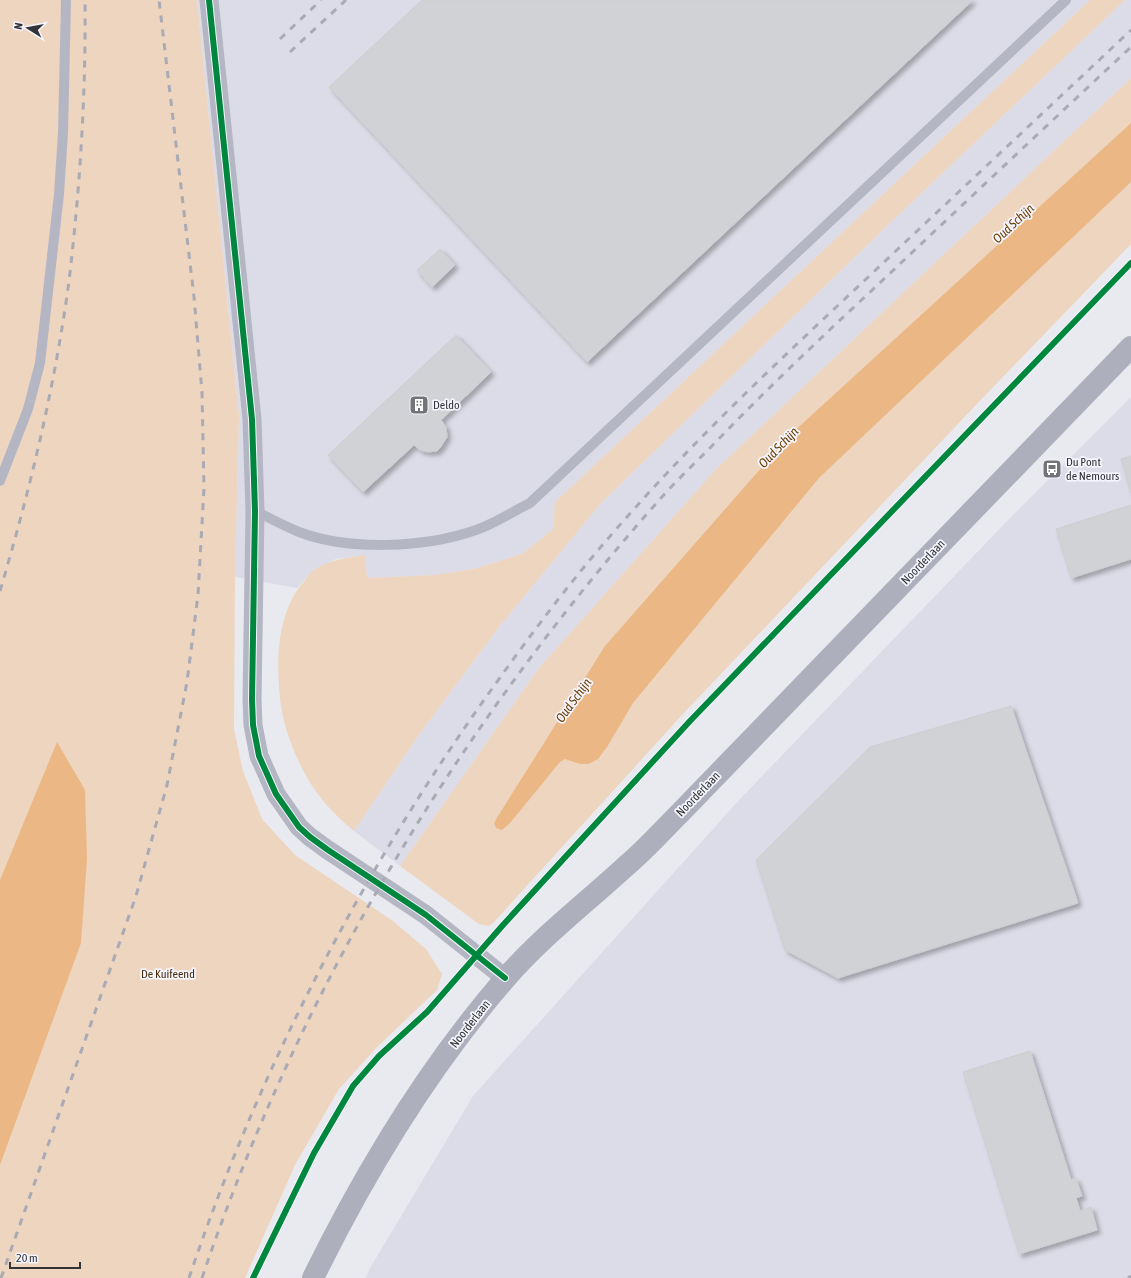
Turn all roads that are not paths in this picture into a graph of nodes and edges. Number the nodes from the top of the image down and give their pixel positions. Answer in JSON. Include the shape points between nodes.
{"nodes":[{"id":1,"x":66,"y":0,"type":"edge"},
{"id":2,"x":209,"y":0,"type":"edge"},
{"id":3,"x":1066,"y":0,"type":"edge"},
{"id":4,"x":1131,"y":347,"type":"edge"},
{"id":5,"x":0,"y":480,"type":"edge"},
{"id":6,"x":255,"y":511,"type":"junction"},
{"id":7,"x":505,"y":978,"type":"junction"},
{"id":8,"x":313,"y":1278,"type":"edge"}],
"edges":[{"from":1,"to":5,"type":"lane","via":[[65,94],[60,186],[40,363],[28,409]]},
{"from":2,"to":6,"type":"street","via":[[252,419]]},
{"from":3,"to":6,"type":"lane","via":[[530,503],[476,530],[431,541],[384,546],[338,542],[300,532]]},
{"from":4,"to":7,"type":"main road","name":"Noorderlaan","via":[[680,813],[628,865]]},
{"from":6,"to":7,"type":"street","via":[[253,724],[258,756],[276,794],[290,815],[310,837],[426,915]]},
{"from":7,"to":8,"type":"main road","name":"Noorderlaan","via":[[437,1066],[408,1110],[358,1191]]}]}
